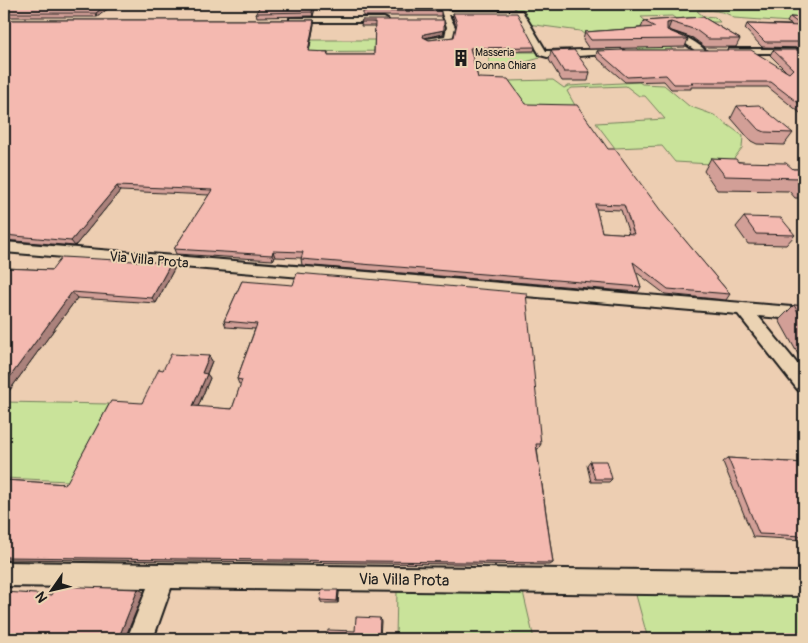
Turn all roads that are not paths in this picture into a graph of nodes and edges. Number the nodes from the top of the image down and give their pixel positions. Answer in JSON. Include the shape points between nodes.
{"nodes":[{"id":1,"x":441,"y":4,"type":"edge"},
{"id":2,"x":799,"y":4,"type":"edge"},
{"id":3,"x":804,"y":12,"type":"edge"},
{"id":4,"x":447,"y":16,"type":"junction"},
{"id":5,"x":280,"y":20,"type":"edge"},
{"id":6,"x":393,"y":20,"type":"edge"},
{"id":7,"x":439,"y":20,"type":"edge"},
{"id":8,"x":668,"y":34,"type":"edge"},
{"id":9,"x":429,"y":42,"type":"edge"},
{"id":10,"x":632,"y":51,"type":"edge"},
{"id":11,"x":684,"y":51,"type":"edge"},
{"id":12,"x":725,"y":51,"type":"edge"},
{"id":13,"x":804,"y":51,"type":"edge"},
{"id":14,"x":4,"y":247,"type":"edge"},
{"id":15,"x":744,"y":309,"type":"junction"},
{"id":16,"x":804,"y":314,"type":"edge"},
{"id":17,"x":804,"y":385,"type":"edge"},
{"id":18,"x":4,"y":574,"type":"edge"},
{"id":19,"x":163,"y":577,"type":"junction"},
{"id":20,"x":804,"y":584,"type":"edge"},
{"id":21,"x":140,"y":639,"type":"edge"}],
"edges":[{"from":1,"to":4,"type":"street"},
{"from":2,"to":3,"type":"street"},
{"from":4,"to":7,"type":"street"},
{"from":4,"to":9,"type":"street","via":[[452,32],[449,38]]},
{"from":4,"to":10,"type":"street","via":[[520,13],[543,53],[550,55]]},
{"from":5,"to":6,"type":"street"},
{"from":8,"to":11,"type":"street","via":[[706,51]]},
{"from":12,"to":13,"type":"street"},
{"from":14,"to":15,"type":"street","name":"Via Villa Prota"},
{"from":15,"to":16,"type":"street","name":"Via Villa Prota"},
{"from":15,"to":17,"type":"street"},
{"from":18,"to":19,"type":"street","name":"Via Villa Prota"},
{"from":19,"to":20,"type":"street","name":"Via Villa Prota"},
{"from":19,"to":21,"type":"street"}]}
